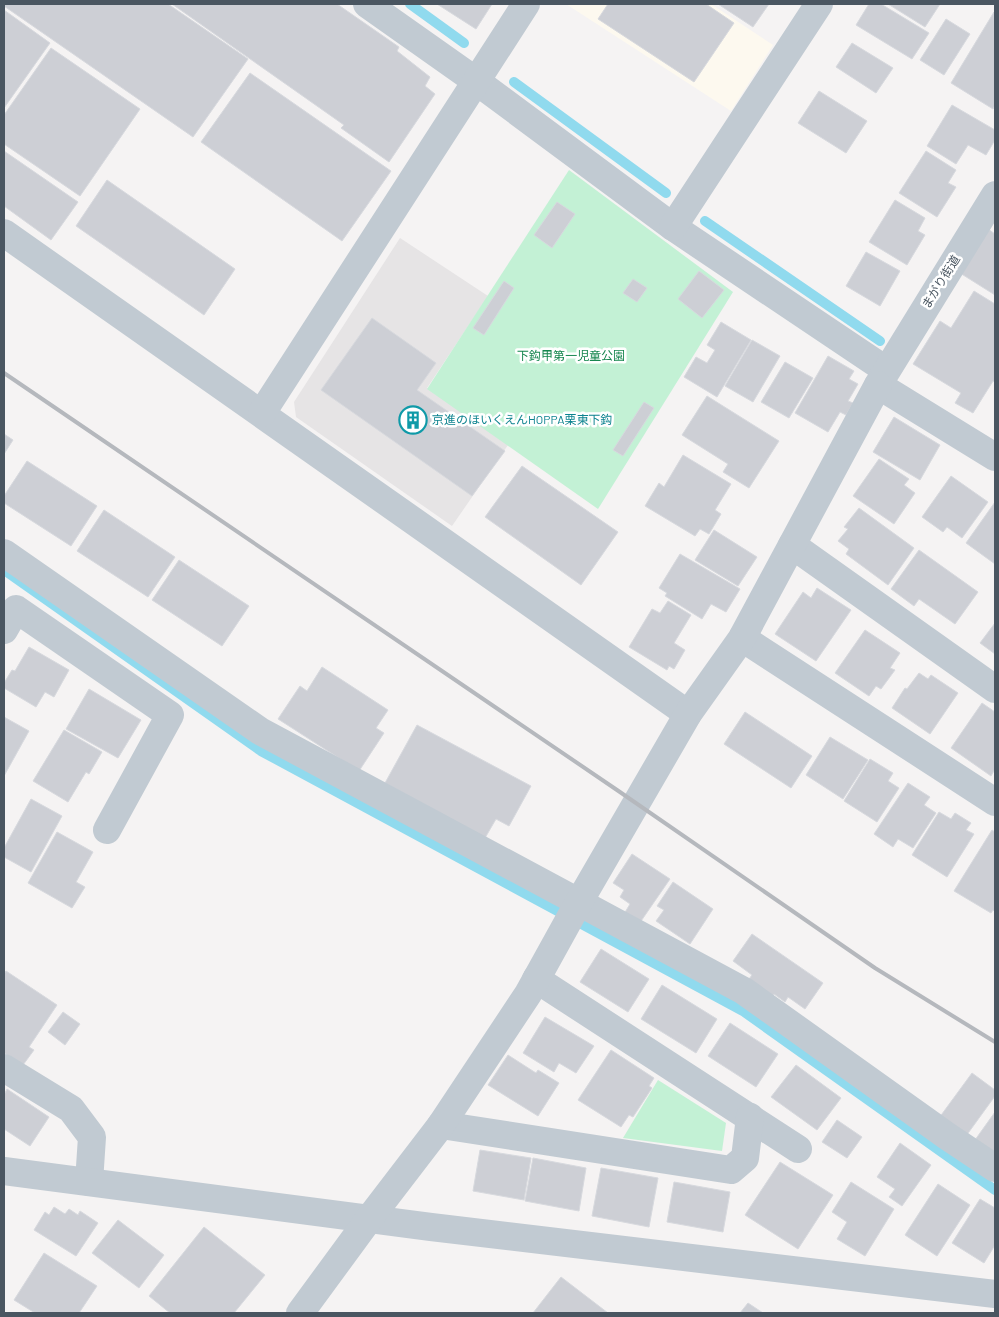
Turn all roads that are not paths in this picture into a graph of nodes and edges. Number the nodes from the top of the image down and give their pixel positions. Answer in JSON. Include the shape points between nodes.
{"nodes":[{"id":1,"x":367,"y":4,"type":"edge"},
{"id":2,"x":526,"y":4,"type":"edge"},
{"id":3,"x":819,"y":4,"type":"edge"},
{"id":4,"x":476,"y":81,"type":"junction"},
{"id":5,"x":995,"y":195,"type":"edge"},
{"id":6,"x":673,"y":227,"type":"junction"},
{"id":7,"x":4,"y":233,"type":"edge"},
{"id":8,"x":882,"y":377,"type":"junction"},
{"id":9,"x":262,"y":413,"type":"junction"},
{"id":10,"x":995,"y":457,"type":"edge"},
{"id":11,"x":792,"y":545,"type":"junction"},
{"id":12,"x":4,"y":553,"type":"edge"},
{"id":13,"x":8,"y":613,"type":"edge"},
{"id":14,"x":742,"y":638,"type":"junction"},
{"id":15,"x":995,"y":689,"type":"edge"},
{"id":16,"x":688,"y":714,"type":"junction"},
{"id":17,"x":995,"y":802,"type":"edge"},
{"id":18,"x":106,"y":830,"type":"dead end"},
{"id":19,"x":573,"y":911,"type":"junction"},
{"id":20,"x":536,"y":979,"type":"junction"},
{"id":21,"x":4,"y":1068,"type":"edge"},
{"id":22,"x":750,"y":1118,"type":"junction"},
{"id":23,"x":441,"y":1125,"type":"junction"},
{"id":24,"x":798,"y":1149,"type":"dead end"},
{"id":25,"x":995,"y":1168,"type":"edge"},
{"id":26,"x":4,"y":1171,"type":"edge"},
{"id":27,"x":90,"y":1182,"type":"junction"},
{"id":28,"x":369,"y":1219,"type":"junction"},
{"id":29,"x":995,"y":1294,"type":"edge"},
{"id":30,"x":995,"y":1300,"type":"edge"},
{"id":31,"x":300,"y":1313,"type":"edge"},
{"id":32,"x":987,"y":1313,"type":"edge"}],
"edges":[{"from":1,"to":4,"type":"street"},
{"from":2,"to":4,"type":"street"},
{"from":3,"to":6,"type":"street"},
{"from":4,"to":6,"type":"street"},
{"from":4,"to":9,"type":"street"},
{"from":5,"to":8,"type":"street","name":"まがり街道"},
{"from":6,"to":8,"type":"street"},
{"from":7,"to":9,"type":"street"},
{"from":8,"to":10,"type":"street"},
{"from":8,"to":11,"type":"street","name":"まがり街道"},
{"from":9,"to":16,"type":"street"},
{"from":11,"to":14,"type":"street","name":"まがり街道"},
{"from":11,"to":15,"type":"street"},
{"from":12,"to":19,"type":"street","via":[[260,731]]},
{"from":13,"to":18,"type":"street","via":[[170,715]]},
{"from":14,"to":16,"type":"street","name":"まがり街道"},
{"from":14,"to":17,"type":"street"},
{"from":16,"to":19,"type":"street","name":"まがり街道"},
{"from":19,"to":20,"type":"street","name":"まがり街道"},
{"from":19,"to":25,"type":"street","via":[[744,992]]},
{"from":20,"to":22,"type":"street"},
{"from":20,"to":23,"type":"street","name":"まがり街道"},
{"from":21,"to":27,"type":"street","via":[[70,1110],[92,1137]]},
{"from":22,"to":23,"type":"street","via":[[746,1158],[731,1170]]},
{"from":22,"to":24,"type":"street"},
{"from":23,"to":28,"type":"street","name":"まがり街道"},
{"from":26,"to":27,"type":"street"},
{"from":27,"to":28,"type":"street"},
{"from":28,"to":29,"type":"street"},
{"from":28,"to":31,"type":"street","name":"まがり街道"},
{"from":30,"to":32,"type":"street"}]}
